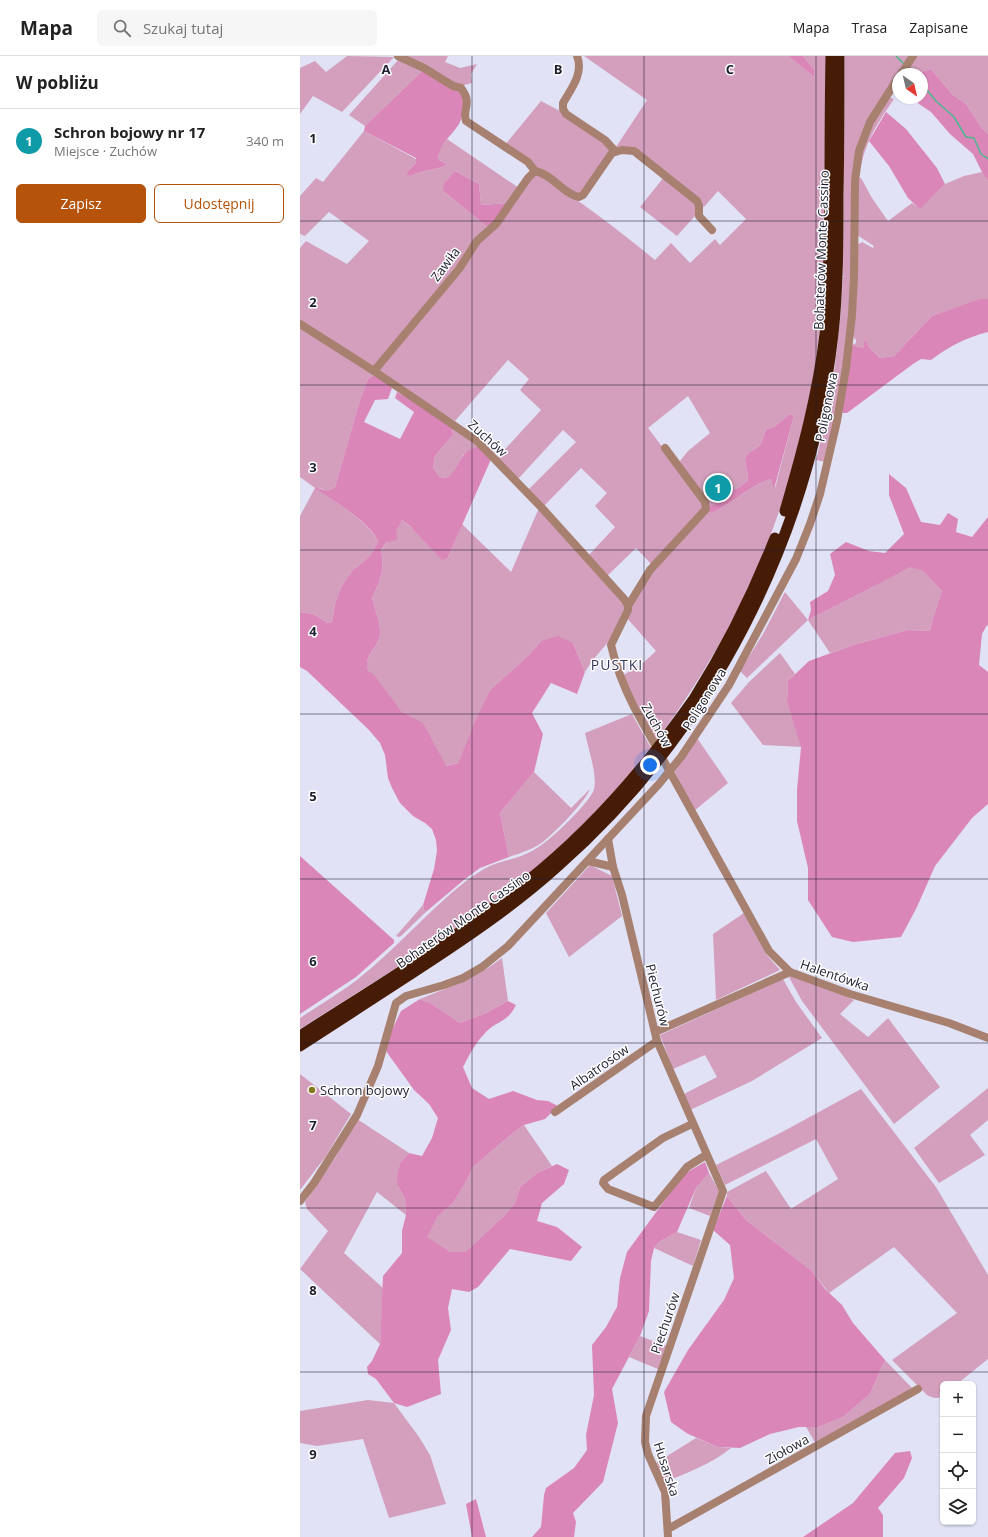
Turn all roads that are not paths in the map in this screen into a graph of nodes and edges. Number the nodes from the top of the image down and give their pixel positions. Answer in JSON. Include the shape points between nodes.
{"nodes":[{"id":1,"x":398,"y":56,"type":"edge"},
{"id":2,"x":577,"y":56,"type":"edge"},
{"id":3,"x":831,"y":56,"type":"edge"},
{"id":4,"x":839,"y":56,"type":"edge"},
{"id":5,"x":911,"y":59,"type":"edge"},
{"id":6,"x":905,"y":68,"type":"edge"},
{"id":7,"x":892,"y":87,"type":"edge"},
{"id":8,"x":615,"y":151,"type":"junction"},
{"id":9,"x":535,"y":172,"type":"junction"},
{"id":10,"x":712,"y":230,"type":"dead end"},
{"id":11,"x":300,"y":324,"type":"edge"},
{"id":12,"x":374,"y":371,"type":"junction"},
{"id":13,"x":665,"y":448,"type":"dead end"},
{"id":14,"x":628,"y":606,"type":"junction"},
{"id":15,"x":678,"y":787,"type":"joint"},
{"id":16,"x":608,"y":840,"type":"junction"},
{"id":17,"x":588,"y":860,"type":"junction"},
{"id":18,"x":613,"y":867,"type":"junction"},
{"id":19,"x":790,"y":972,"type":"junction"},
{"id":20,"x":655,"y":1032,"type":"junction"},
{"id":21,"x":300,"y":1036,"type":"edge"},
{"id":22,"x":988,"y":1038,"type":"edge"},
{"id":23,"x":657,"y":1041,"type":"junction"},
{"id":24,"x":300,"y":1046,"type":"edge"},
{"id":25,"x":555,"y":1112,"type":"dead end"},
{"id":26,"x":692,"y":1124,"type":"junction"},
{"id":27,"x":706,"y":1155,"type":"junction"},
{"id":28,"x":300,"y":1201,"type":"edge"},
{"id":29,"x":918,"y":1389,"type":"dead end"},
{"id":30,"x":648,"y":1409,"type":"joint"},
{"id":31,"x":668,"y":1533,"type":"edge"}],
"edges":[{"from":1,"to":9,"type":"street","via":[[461,88],[468,100],[466,121],[528,162]]},
{"from":2,"to":8,"type":"street","via":[[580,71],[563,103],[563,108],[566,114],[605,140]]},
{"from":3,"to":21,"type":"highway","name":"Bohaterów Monte Cassino","via":[[829,264],[825,333],[819,372],[798,468],[783,518],[749,600],[722,650],[693,700],[649,759],[578,837],[525,884],[498,904],[436,948]]},
{"from":4,"to":24,"type":"highway","name":"Bohaterów Monte Cassino","via":[[838,265],[827,375],[806,472],[790,520],[756,603],[729,655],[699,704],[656,764],[621,806],[590,837],[530,890],[466,938]]},
{"from":5,"to":6,"type":"street"},
{"from":7,"to":16,"type":"street","name":"Poligonowa","via":[[870,122],[859,151],[855,181],[852,307],[846,368],[820,494],[803,542],[729,684],[703,725],[681,757]]},
{"from":8,"to":9,"type":"street","via":[[581,196],[575,196],[544,175]]},
{"from":8,"to":10,"type":"street","via":[[627,150],[636,153],[697,201],[698,212]]},
{"from":9,"to":12,"type":"street","name":"Zawiła","via":[[496,224],[477,241],[459,269]]},
{"from":11,"to":12,"type":"street","name":"Zuchów"},
{"from":12,"to":14,"type":"street","name":"Zuchów","via":[[469,433],[481,444],[620,594]]},
{"from":13,"to":14,"type":"street","name":"Zuchów","via":[[705,502],[706,509],[650,570]]},
{"from":14,"to":15,"type":"street","name":"Zuchów","via":[[611,645],[617,667],[627,693]]},
{"from":15,"to":19,"type":"street","name":"Halentówka","via":[[769,951]]},
{"from":16,"to":17,"type":"street","name":"Poligonowa"},
{"from":16,"to":18,"type":"street","name":"Piechurów"},
{"from":17,"to":18,"type":"street"},
{"from":17,"to":28,"type":"street","name":"Poligonowa","via":[[496,957],[462,978],[406,996],[396,1003],[378,1066],[357,1115]]},
{"from":18,"to":20,"type":"street","name":"Piechurów"},
{"from":19,"to":20,"type":"street"},
{"from":19,"to":22,"type":"street","name":"Halentówka"},
{"from":20,"to":23,"type":"street","name":"Piechurów"},
{"from":23,"to":25,"type":"street","name":"Albatrosów"},
{"from":23,"to":26,"type":"street","name":"Piechurów"},
{"from":26,"to":27,"type":"street","name":"Piechurów"},
{"from":26,"to":27,"type":"street","via":[[663,1138],[603,1183],[608,1189],[654,1207],[687,1167]]},
{"from":27,"to":30,"type":"street","name":"Piechurów","via":[[722,1191]]},
{"from":29,"to":31,"type":"street","name":"Ziołowa"},
{"from":30,"to":31,"type":"street","name":"Husarska","via":[[645,1442],[665,1492]]}]}
